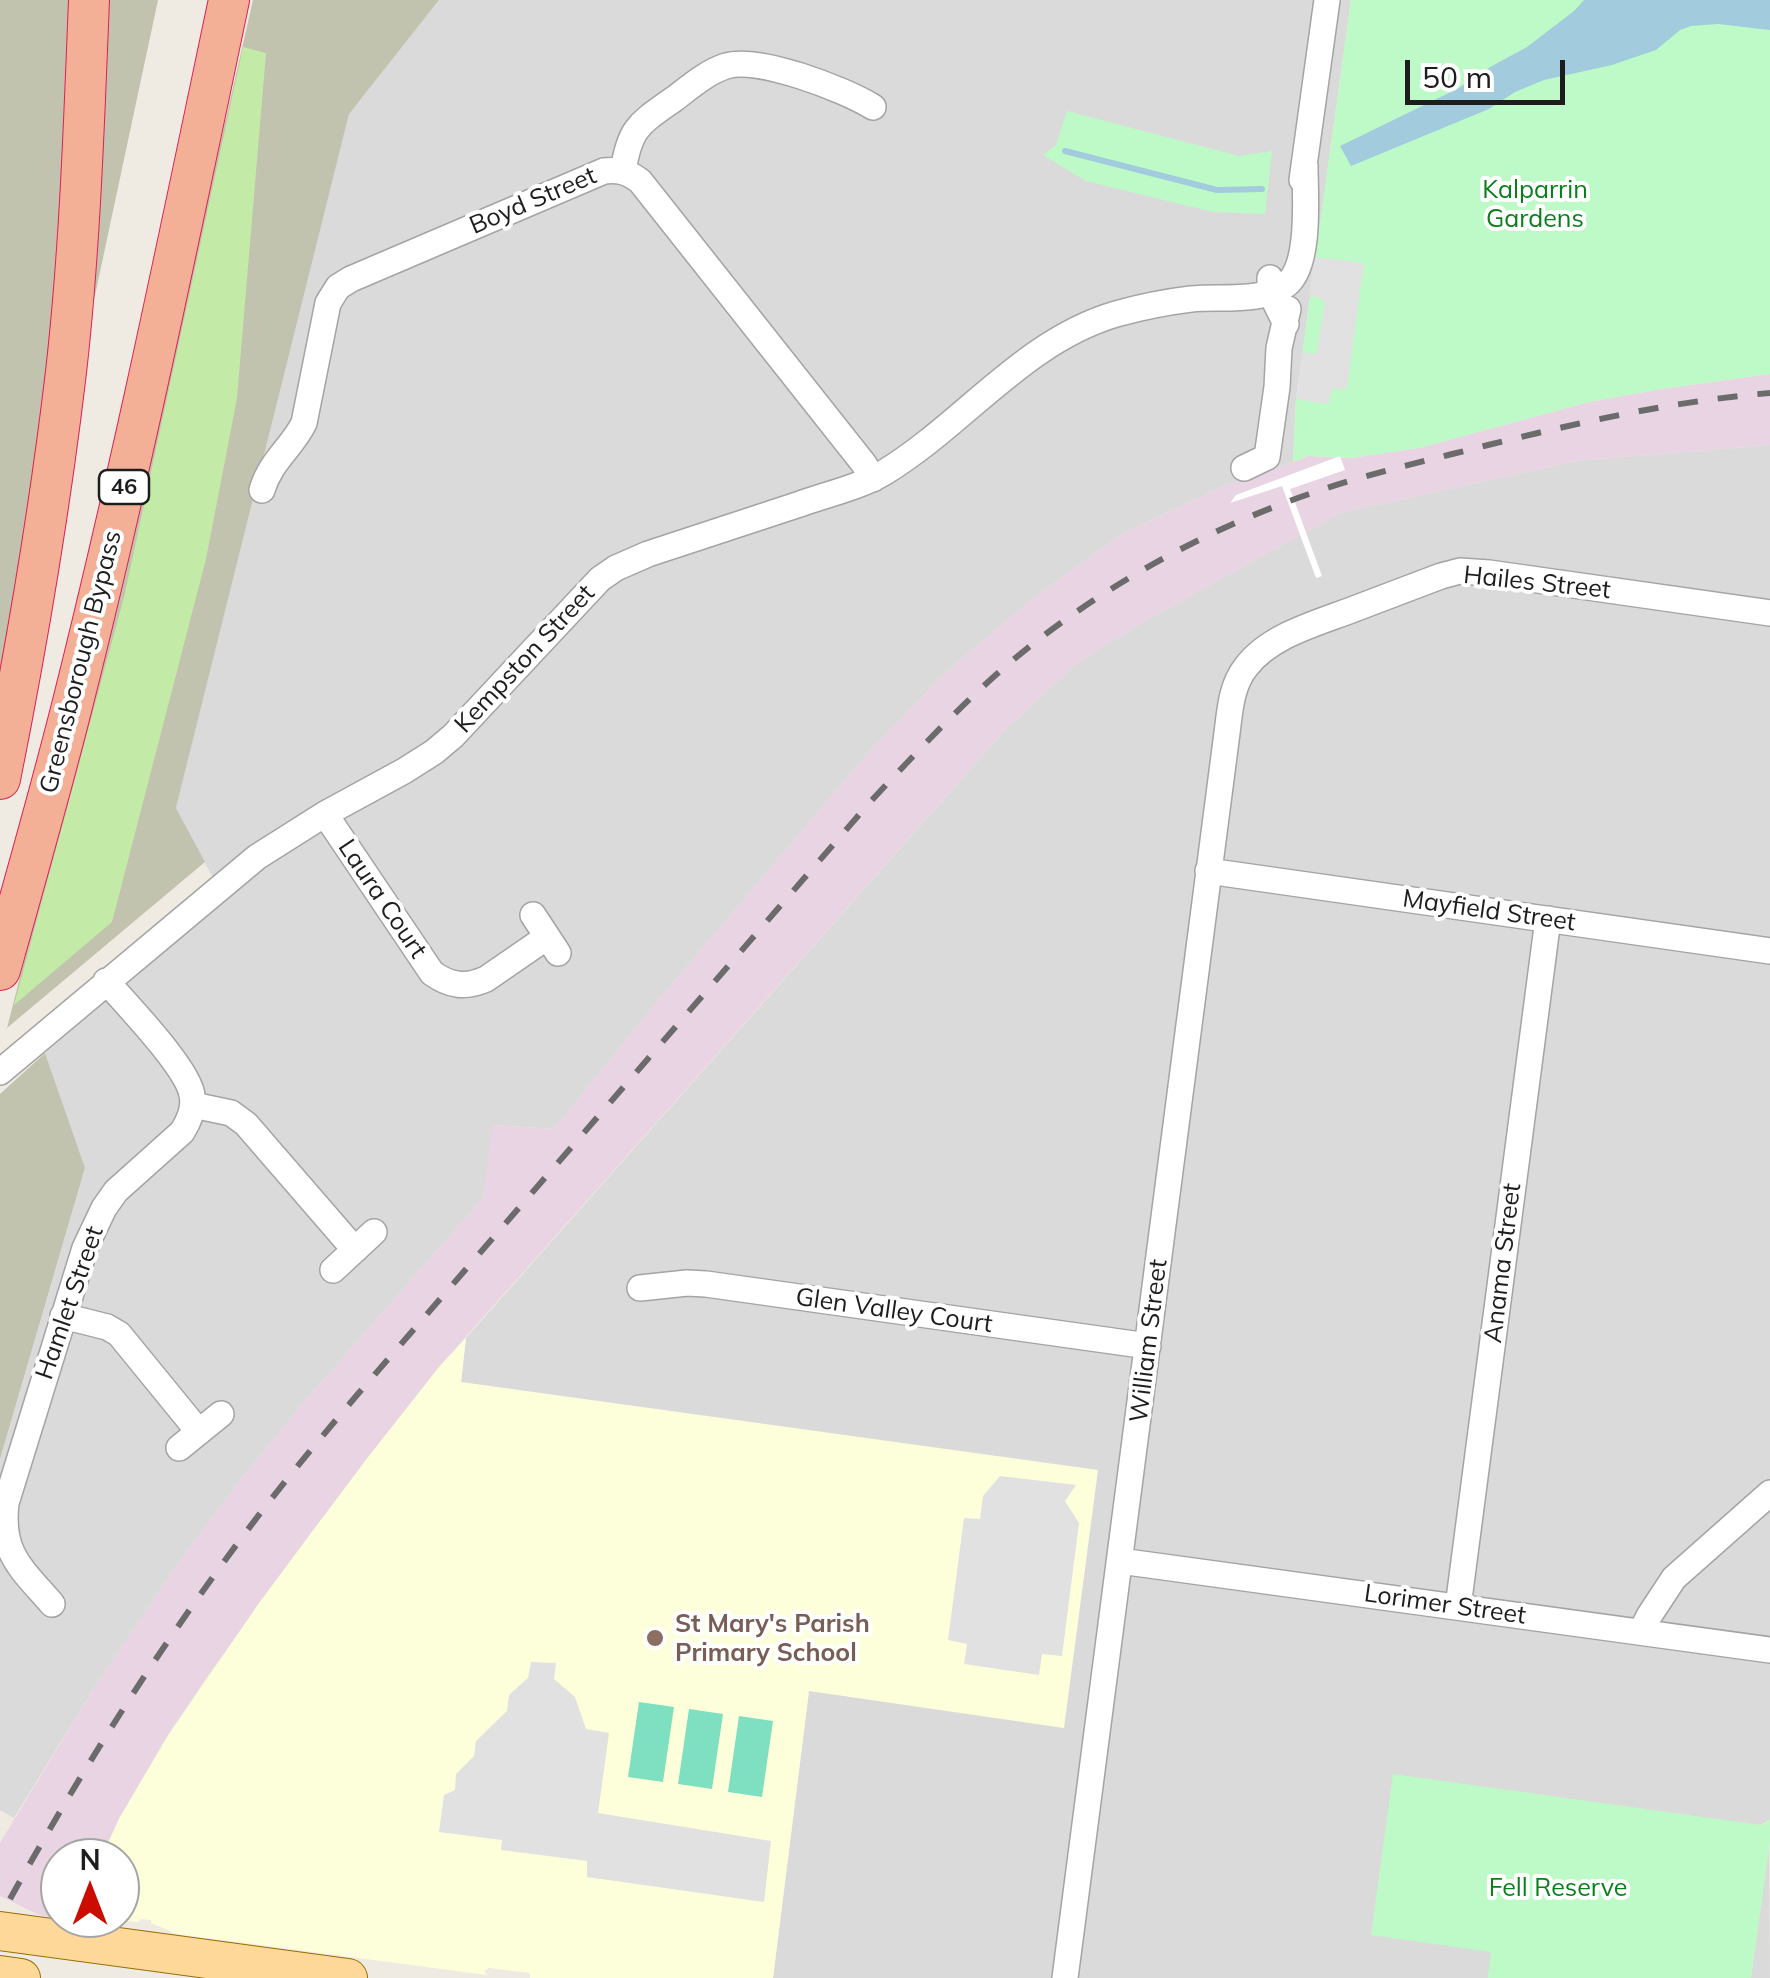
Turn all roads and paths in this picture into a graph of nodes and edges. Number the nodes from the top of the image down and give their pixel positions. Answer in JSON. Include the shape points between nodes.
{"nodes":[{"id":1,"x":90,"y":0,"type":"edge"},
{"id":2,"x":229,"y":0,"type":"edge"},
{"id":3,"x":1327,"y":0,"type":"edge"},
{"id":4,"x":873,"y":107,"type":"dead end"},
{"id":5,"x":623,"y":171,"type":"junction"},
{"id":6,"x":1273,"y":286,"type":"junction"},
{"id":7,"x":1266,"y":458,"type":"dead end"},
{"id":8,"x":872,"y":479,"type":"junction"},
{"id":9,"x":262,"y":490,"type":"dead end"},
{"id":10,"x":1770,"y":613,"type":"edge"},
{"id":11,"x":1230,"y":703,"type":"joint"},
{"id":12,"x":0,"y":778,"type":"edge"},
{"id":13,"x":325,"y":814,"type":"junction"},
{"id":14,"x":1208,"y":871,"type":"junction"},
{"id":15,"x":1548,"y":920,"type":"junction"},
{"id":16,"x":546,"y":935,"type":"dead end"},
{"id":17,"x":1770,"y":951,"type":"edge"},
{"id":18,"x":0,"y":970,"type":"edge"},
{"id":19,"x":106,"y":982,"type":"junction"},
{"id":20,"x":0,"y":1072,"type":"edge"},
{"id":21,"x":193,"y":1105,"type":"junction"},
{"id":22,"x":374,"y":1232,"type":"dead end"},
{"id":23,"x":354,"y":1250,"type":"junction"},
{"id":24,"x":333,"y":1270,"type":"dead end"},
{"id":25,"x":640,"y":1288,"type":"dead end"},
{"id":26,"x":63,"y":1316,"type":"junction"},
{"id":27,"x":1148,"y":1346,"type":"junction"},
{"id":28,"x":221,"y":1414,"type":"dead end"},
{"id":29,"x":199,"y":1432,"type":"junction"},
{"id":30,"x":179,"y":1448,"type":"dead end"},
{"id":31,"x":1770,"y":1492,"type":"edge"},
{"id":32,"x":1120,"y":1561,"type":"junction"},
{"id":33,"x":8,"y":1569,"type":"edge"},
{"id":34,"x":52,"y":1604,"type":"dead end"},
{"id":35,"x":1458,"y":1607,"type":"junction"},
{"id":36,"x":1641,"y":1632,"type":"junction"},
{"id":37,"x":1770,"y":1650,"type":"edge"},
{"id":38,"x":0,"y":1931,"type":"edge"},
{"id":39,"x":0,"y":1976,"type":"edge"},
{"id":40,"x":321,"y":1977,"type":"edge"},
{"id":41,"x":21,"y":1978,"type":"edge"},
{"id":42,"x":1065,"y":1978,"type":"edge"}],
"edges":[{"from":1,"to":12,"type":"highway","name":"Greensborough Bypass","via":[[66,370]]},
{"from":2,"to":18,"type":"highway","name":"Greensborough Bypass","number":"46","via":[[100,587]]},
{"from":3,"to":6,"type":"street","via":[[1305,166]]},
{"from":4,"to":5,"type":"street","via":[[829,84],[729,65],[637,127]]},
{"from":5,"to":8,"type":"street","name":"Boyd Street","via":[[640,181]]},
{"from":5,"to":9,"type":"street","name":"Boyd Street","via":[[604,171],[338,287],[328,302],[304,423],[273,463]]},
{"from":6,"to":7,"type":"street","via":[[1288,307]]},
{"from":6,"to":8,"type":"street","name":"Kempston Street","via":[[1117,314],[1068,334]]},
{"from":8,"to":13,"type":"street","name":"Kempston Street","via":[[616,568],[453,736]]},
{"from":10,"to":11,"type":"street","name":"Hailes Street","via":[[1460,572],[1273,643],[1247,664]]},
{"from":11,"to":14,"type":"street","name":"William Street"},
{"from":13,"to":16,"type":"street","name":"Laura Court","via":[[442,980],[475,984]]},
{"from":13,"to":19,"type":"street","name":"Kempston Street","via":[[257,857]]},
{"from":14,"to":15,"type":"street","name":"Mayfield Street"},
{"from":14,"to":27,"type":"street","name":"William Street"},
{"from":15,"to":17,"type":"street","name":"Mayfield Street"},
{"from":15,"to":35,"type":"street","name":"Anama Street"},
{"from":19,"to":20,"type":"street","name":"Kempston Street"},
{"from":19,"to":21,"type":"street","via":[[183,1072]]},
{"from":21,"to":23,"type":"street","via":[[222,1110],[246,1124]]},
{"from":21,"to":26,"type":"street","name":"Hamlet Street","via":[[182,1132],[104,1208]]},
{"from":22,"to":23,"type":"street"},
{"from":23,"to":24,"type":"street"},
{"from":25,"to":27,"type":"street","name":"Glen Valley Court","via":[[706,1284]]},
{"from":26,"to":29,"type":"street","via":[[113,1330]]},
{"from":26,"to":33,"type":"street","name":"Hamlet Street","via":[[2,1519]]},
{"from":27,"to":32,"type":"street","name":"William Street"},
{"from":28,"to":29,"type":"street"},
{"from":29,"to":30,"type":"street"},
{"from":31,"to":36,"type":"street","via":[[1674,1578]]},
{"from":32,"to":35,"type":"street","name":"Lorimer Street"},
{"from":32,"to":42,"type":"street","name":"William Street"},
{"from":33,"to":34,"type":"street","name":"Hamlet Street"},
{"from":35,"to":36,"type":"street","name":"Lorimer Street"},
{"from":36,"to":37,"type":"street","name":"Lorimer Street"},
{"from":38,"to":40,"type":"main road"},
{"from":39,"to":41,"type":"main road"}]}
